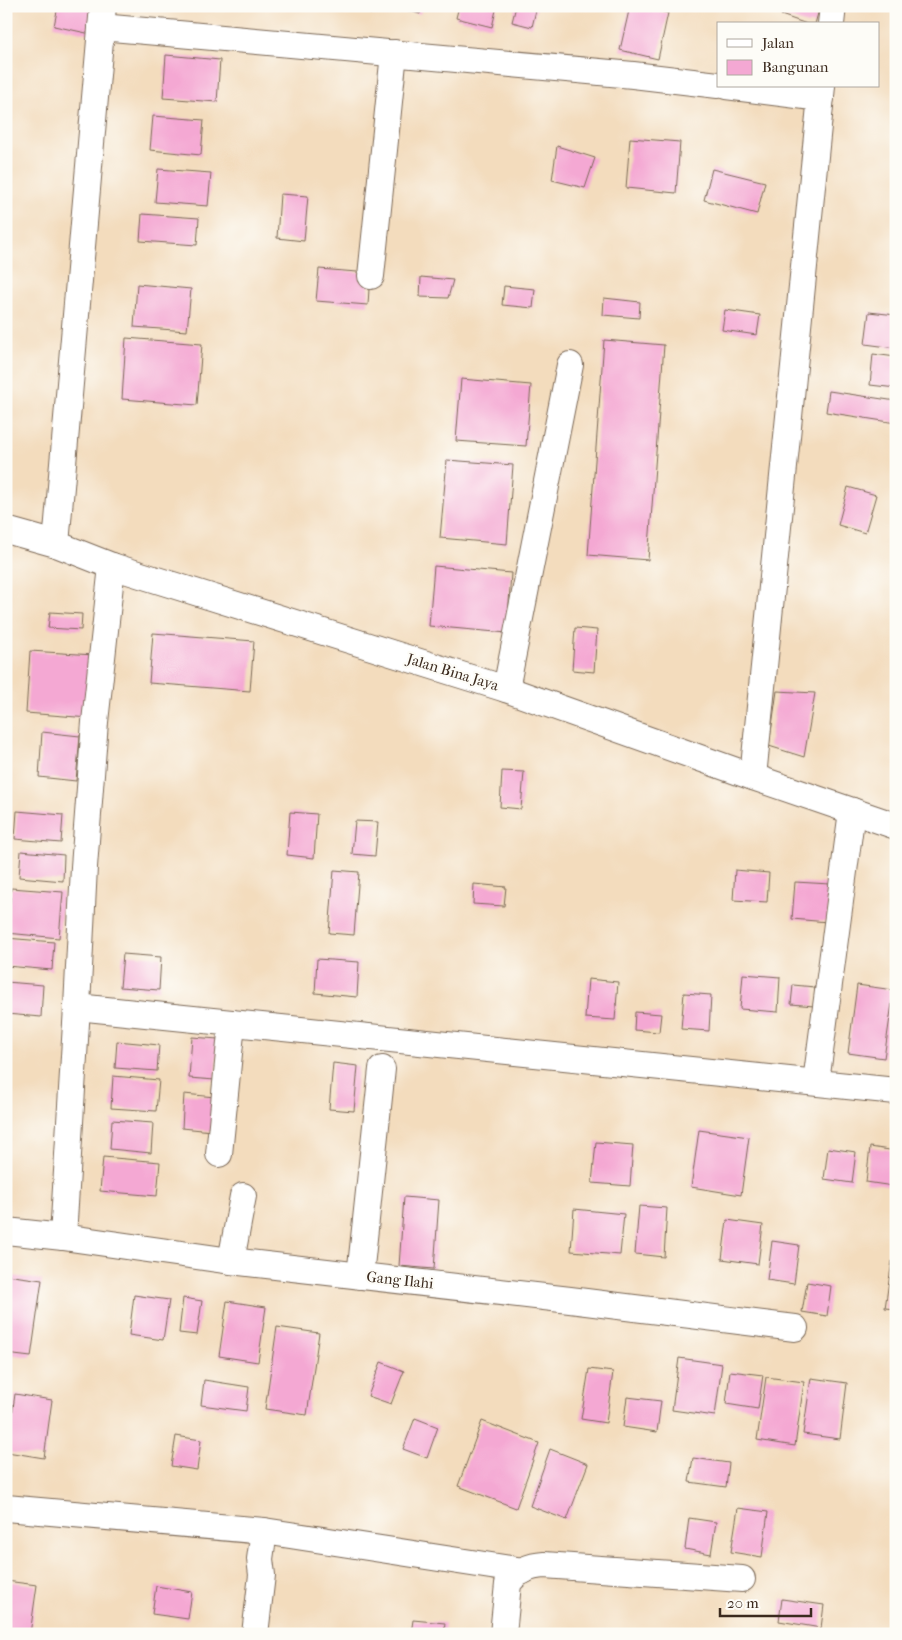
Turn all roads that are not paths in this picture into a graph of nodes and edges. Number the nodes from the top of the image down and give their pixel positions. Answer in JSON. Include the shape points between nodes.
{"nodes":[{"id":1,"x":833,"y":6,"type":"edge"},
{"id":2,"x":102,"y":16,"type":"edge"},
{"id":3,"x":830,"y":22,"type":"edge"},
{"id":4,"x":394,"y":53,"type":"junction"},
{"id":5,"x":717,"y":85,"type":"edge"},
{"id":6,"x":758,"y":88,"type":"edge"},
{"id":7,"x":822,"y":92,"type":"edge"},
{"id":8,"x":371,"y":276,"type":"dead end"},
{"id":9,"x":570,"y":365,"type":"dead end"},
{"id":10,"x":6,"y":530,"type":"edge"},
{"id":11,"x":56,"y":544,"type":"junction"},
{"id":12,"x":112,"y":566,"type":"junction"},
{"id":13,"x":506,"y":688,"type":"junction"},
{"id":14,"x":754,"y":778,"type":"junction"},
{"id":15,"x":852,"y":811,"type":"junction"},
{"id":16,"x":896,"y":826,"type":"edge"},
{"id":17,"x":77,"y":1007,"type":"junction"},
{"id":18,"x":232,"y":1023,"type":"junction"},
{"id":19,"x":382,"y":1069,"type":"dead end"},
{"id":20,"x":816,"y":1082,"type":"junction"},
{"id":21,"x":896,"y":1091,"type":"edge"},
{"id":22,"x":219,"y":1154,"type":"dead end"},
{"id":23,"x":243,"y":1196,"type":"dead end"},
{"id":24,"x":6,"y":1231,"type":"edge"},
{"id":25,"x":63,"y":1237,"type":"junction"},
{"id":26,"x":231,"y":1262,"type":"junction"},
{"id":27,"x":360,"y":1276,"type":"junction"},
{"id":28,"x":795,"y":1328,"type":"dead end"},
{"id":29,"x":6,"y":1508,"type":"edge"},
{"id":30,"x":264,"y":1531,"type":"junction"},
{"id":31,"x":523,"y":1571,"type":"junction"},
{"id":32,"x":742,"y":1579,"type":"dead end"},
{"id":33,"x":255,"y":1634,"type":"edge"},
{"id":34,"x":503,"y":1634,"type":"edge"}],
"edges":[{"from":1,"to":3,"type":"street"},
{"from":2,"to":4,"type":"street"},
{"from":2,"to":11,"type":"street"},
{"from":4,"to":5,"type":"street"},
{"from":4,"to":8,"type":"street"},
{"from":6,"to":7,"type":"street"},
{"from":7,"to":14,"type":"street"},
{"from":9,"to":13,"type":"street"},
{"from":10,"to":11,"type":"street","name":"Jalan Bina Jaya"},
{"from":11,"to":12,"type":"street","name":"Jalan Bina Jaya"},
{"from":12,"to":13,"type":"street","name":"Jalan Bina Jaya"},
{"from":12,"to":17,"type":"street","via":[[84,867]]},
{"from":13,"to":14,"type":"street","name":"Jalan Bina Jaya"},
{"from":14,"to":15,"type":"street","name":"Jalan Bina Jaya"},
{"from":15,"to":16,"type":"street","name":"Jalan Bina Jaya"},
{"from":15,"to":20,"type":"street"},
{"from":17,"to":18,"type":"street"},
{"from":17,"to":25,"type":"street"},
{"from":18,"to":20,"type":"street"},
{"from":18,"to":22,"type":"street"},
{"from":19,"to":27,"type":"street"},
{"from":20,"to":21,"type":"street"},
{"from":23,"to":26,"type":"street"},
{"from":24,"to":25,"type":"street","name":"Gang Ilahi"},
{"from":25,"to":26,"type":"street","name":"Gang Ilahi"},
{"from":26,"to":27,"type":"street","name":"Gang Ilahi"},
{"from":27,"to":28,"type":"street","name":"Gang Ilahi"},
{"from":29,"to":30,"type":"street"},
{"from":30,"to":31,"type":"street"},
{"from":30,"to":33,"type":"street"},
{"from":31,"to":32,"type":"street","via":[[544,1564]]},
{"from":31,"to":34,"type":"street","via":[[508,1584]]}]}
